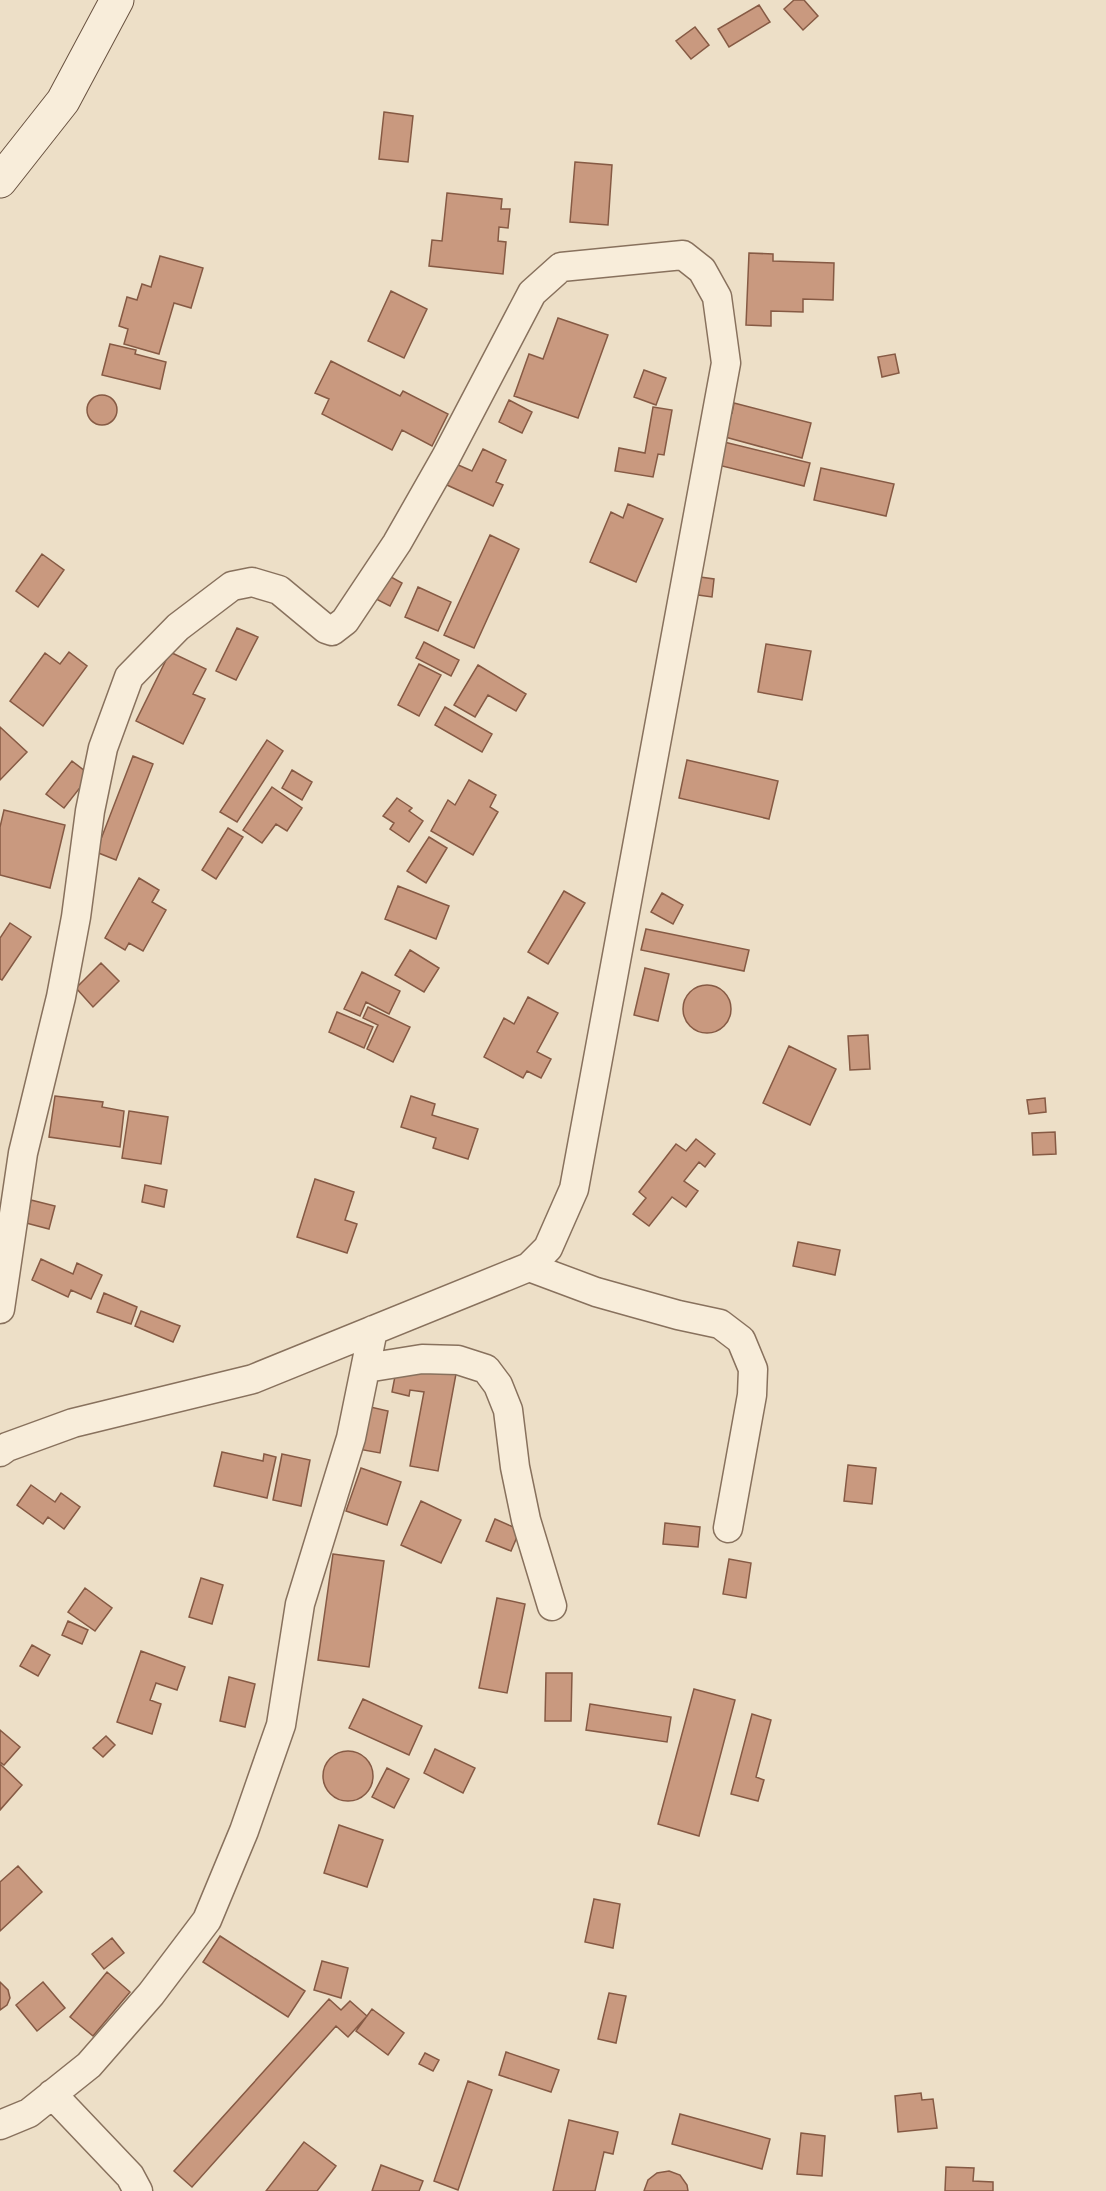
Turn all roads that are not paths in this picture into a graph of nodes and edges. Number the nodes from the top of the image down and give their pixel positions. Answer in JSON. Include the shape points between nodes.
{"nodes":[{"id":1,"x":117,"y":0,"type":"edge"},
{"id":2,"x":0,"y":181,"type":"edge"},
{"id":3,"x":529,"y":1267,"type":"junction"},
{"id":4,"x":0,"y":1309,"type":"edge"},
{"id":5,"x":373,"y":1330,"type":"junction"},
{"id":6,"x":366,"y":1368,"type":"junction"},
{"id":7,"x":0,"y":1452,"type":"edge"},
{"id":8,"x":728,"y":1528,"type":"dead end"},
{"id":9,"x":552,"y":1606,"type":"dead end"},
{"id":10,"x":52,"y":2094,"type":"junction"},
{"id":11,"x":0,"y":2125,"type":"edge"},
{"id":12,"x":138,"y":2191,"type":"edge"}],
"edges":[{"from":1,"to":2,"type":"main road","via":[[63,101]]},
{"from":3,"to":4,"type":"street","via":[[548,1248],[574,1189],[726,363],[717,297],[702,270],[683,255],[561,267],[532,293],[397,543],[338,628],[326,629],[279,590],[252,582],[232,586],[178,627],[129,677],[103,748],[92,801],[61,997],[23,1153]]},
{"from":3,"to":5,"type":"street"},
{"from":3,"to":8,"type":"street","via":[[596,1292],[720,1324],[741,1340],[753,1369],[752,1395]]},
{"from":5,"to":6,"type":"street"},
{"from":5,"to":7,"type":"street","via":[[253,1379],[73,1423]]},
{"from":6,"to":9,"type":"street","via":[[422,1359],[458,1360],[486,1369],[498,1385],[508,1410],[526,1521]]},
{"from":6,"to":10,"type":"street","via":[[351,1438],[300,1604],[281,1725],[244,1831],[207,1920],[151,1994],[89,2065]]},
{"from":10,"to":11,"type":"street","via":[[29,2113]]},
{"from":10,"to":12,"type":"street","via":[[130,2175]]}]}
